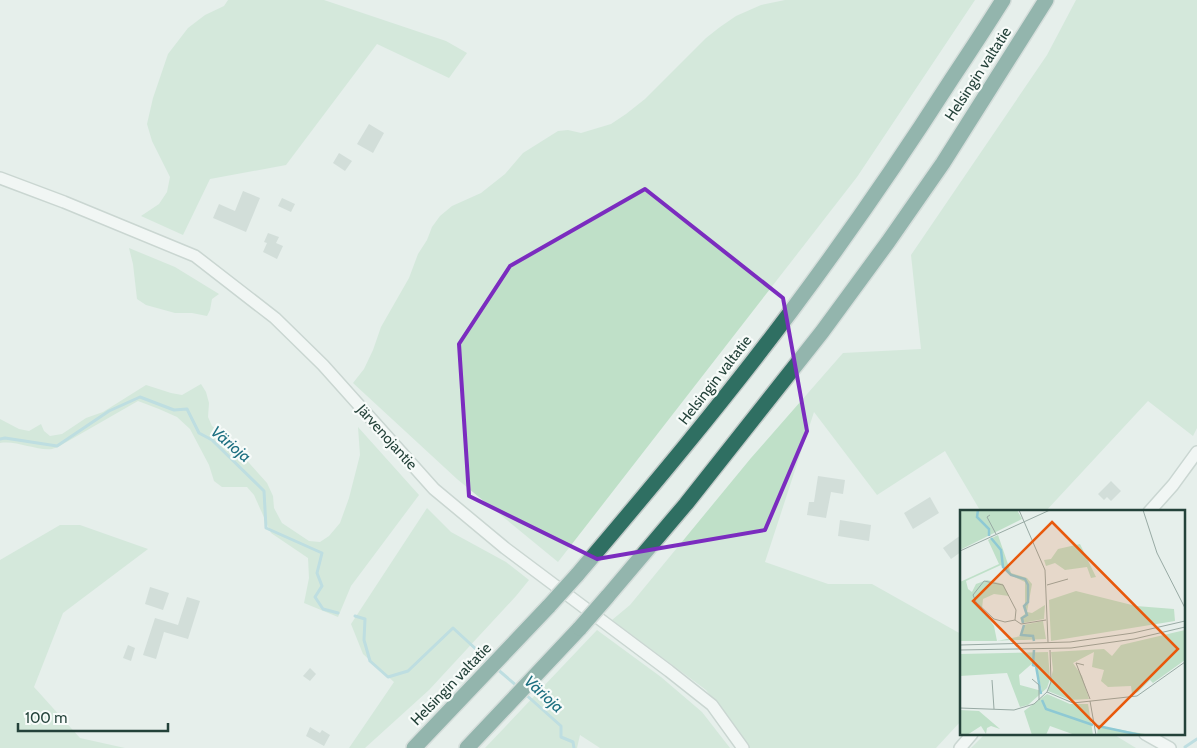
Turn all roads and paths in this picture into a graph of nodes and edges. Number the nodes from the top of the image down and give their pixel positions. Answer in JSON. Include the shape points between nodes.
{"nodes":[{"id":1,"x":1003,"y":0,"type":"edge"},
{"id":2,"x":1046,"y":0,"type":"edge"},
{"id":3,"x":0,"y":178,"type":"edge"},
{"id":4,"x":1197,"y":452,"type":"edge"},
{"id":5,"x":1151,"y":510,"type":"edge"},
{"id":6,"x":970,"y":736,"type":"edge"},
{"id":7,"x":1149,"y":736,"type":"edge"},
{"id":8,"x":414,"y":748,"type":"edge"},
{"id":9,"x":467,"y":748,"type":"edge"},
{"id":10,"x":743,"y":748,"type":"edge"},
{"id":11,"x":960,"y":748,"type":"edge"},
{"id":12,"x":1170,"y":748,"type":"edge"}],
"edges":[{"from":1,"to":8,"type":"highway","name":"Helsingin valtatie","bridge":true,"via":[[856,222],[735,384],[577,575]]},
{"from":2,"to":9,"type":"highway","name":"Helsingin valtatie","bridge":true,"via":[[943,162],[822,332],[686,504],[607,597]]},
{"from":3,"to":10,"type":"street","name":"Järvenojantie","via":[[195,256],[275,318],[323,365],[434,489],[505,548],[712,705]]},
{"from":4,"to":5,"type":"street"},
{"from":6,"to":11,"type":"street"},
{"from":7,"to":12,"type":"street"}]}
